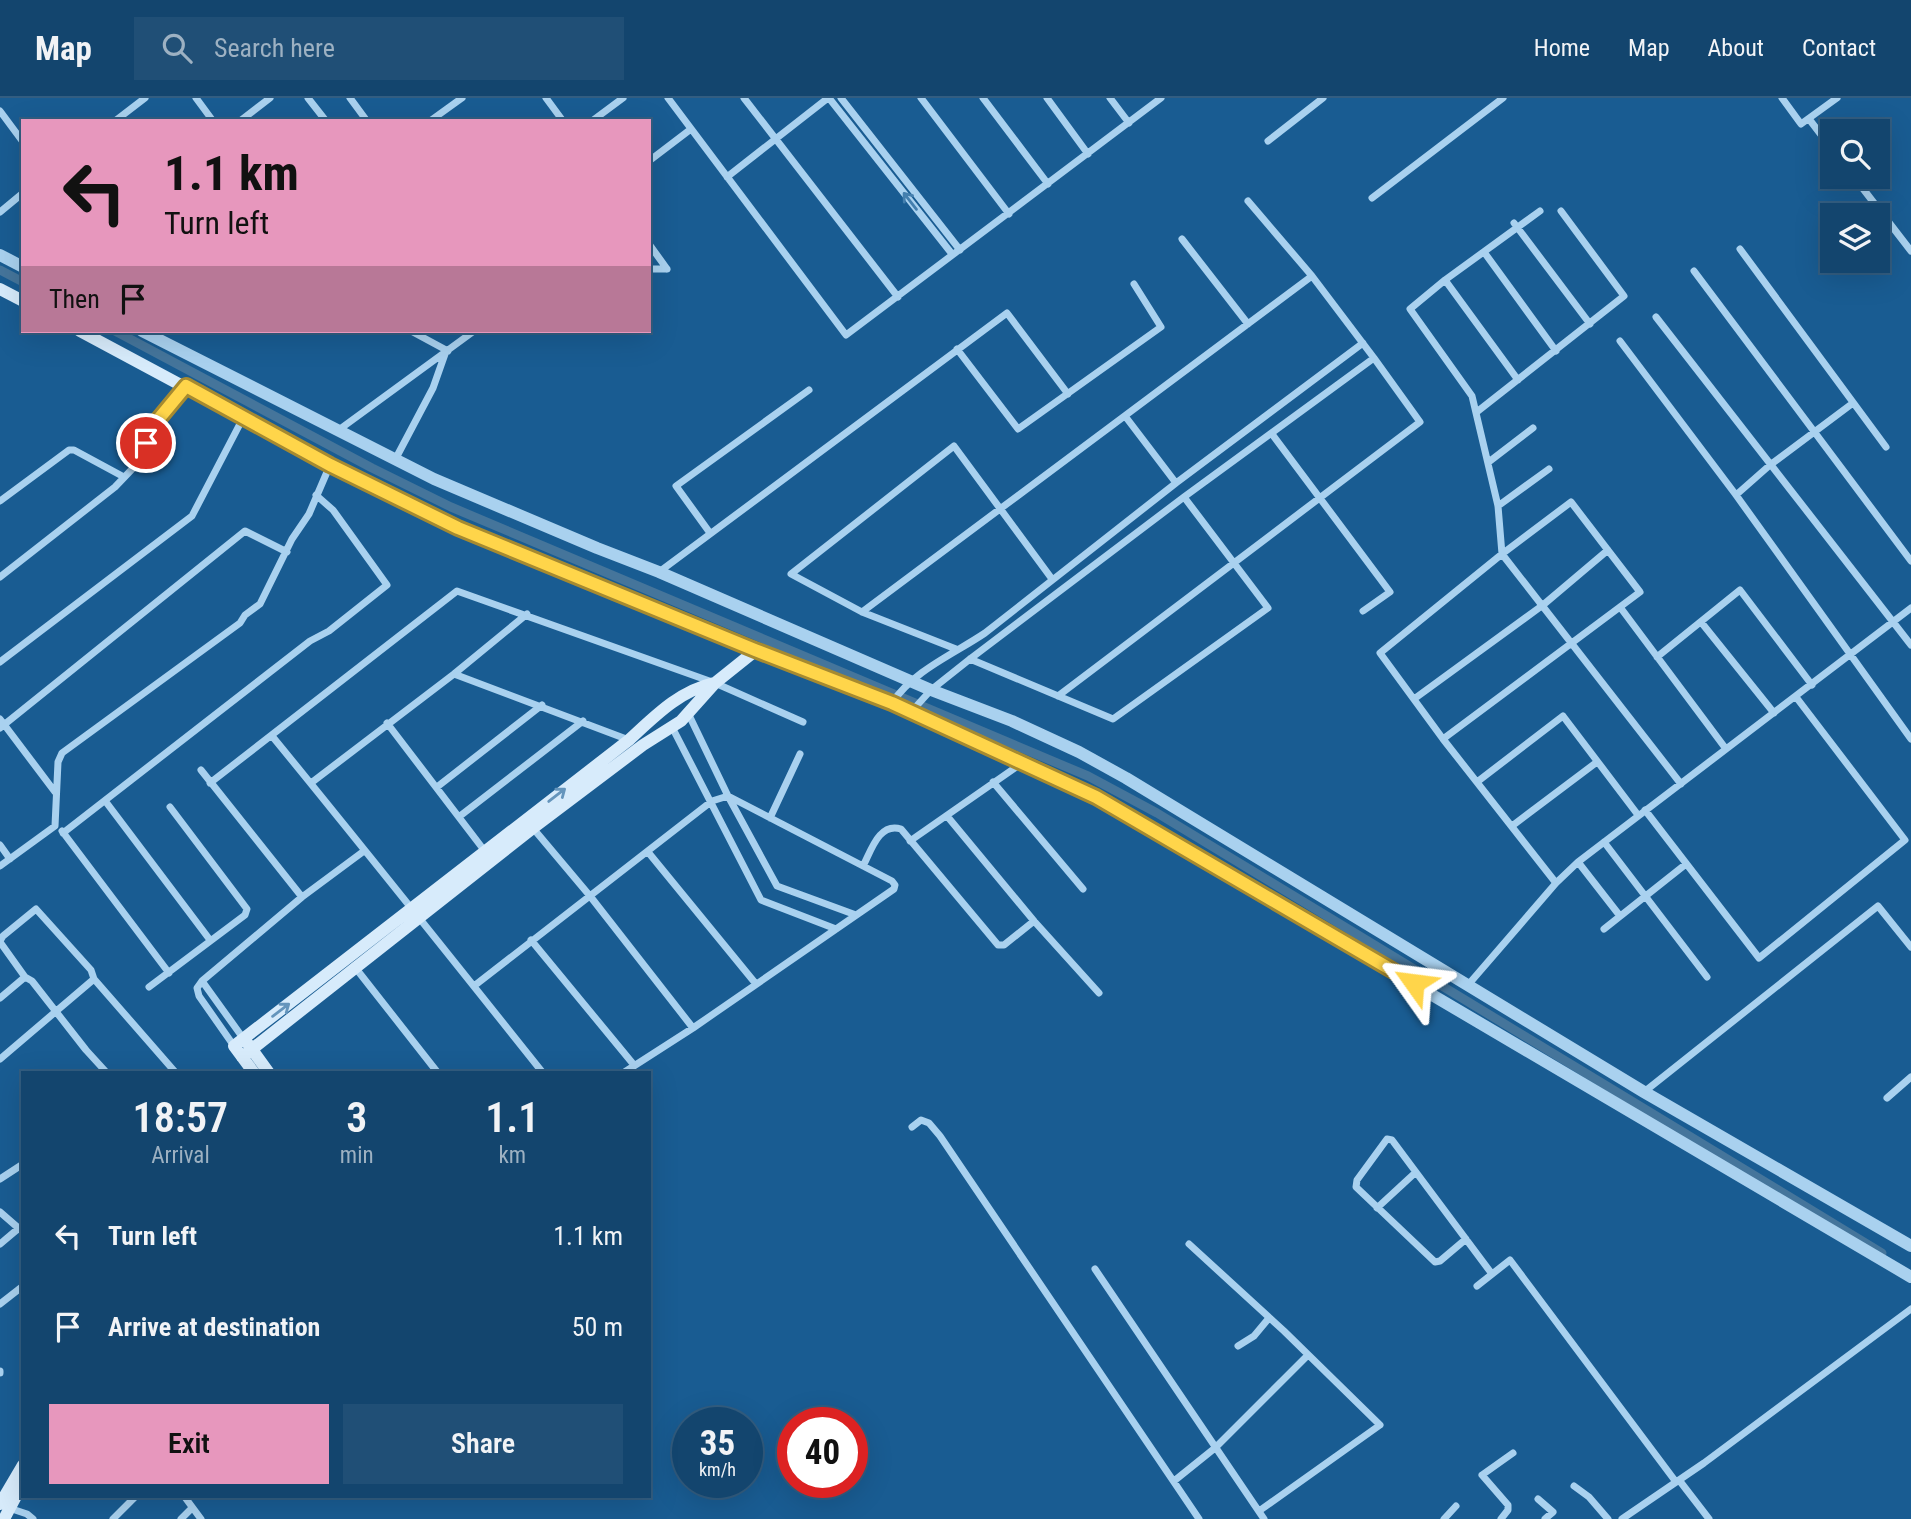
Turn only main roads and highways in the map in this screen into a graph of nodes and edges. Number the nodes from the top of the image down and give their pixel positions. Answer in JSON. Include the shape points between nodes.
{"nodes":[{"id":1,"x":0,"y":289,"type":"edge"},
{"id":2,"x":21,"y":300,"type":"edge"},
{"id":3,"x":84,"y":333,"type":"edge"},
{"id":4,"x":715,"y":683,"type":"junction"},
{"id":5,"x":530,"y":824,"type":"junction"},
{"id":6,"x":351,"y":962,"type":"junction"},
{"id":7,"x":247,"y":1053,"type":"junction"},
{"id":8,"x":253,"y":1071,"type":"edge"},
{"id":9,"x":267,"y":1071,"type":"edge"},
{"id":10,"x":21,"y":1469,"type":"edge"},
{"id":11,"x":21,"y":1486,"type":"edge"},
{"id":12,"x":3,"y":1509,"type":"edge"}],
"edges":[{"from":1,"to":2,"type":"main road"},
{"from":3,"to":4,"type":"main road","via":[[458,528],[755,650]]},
{"from":4,"to":5,"type":"main road","via":[[672,727]]},
{"from":5,"to":4,"type":"main road","one_way":true,"via":[[667,705]]},
{"from":5,"to":6,"type":"main road"},
{"from":6,"to":7,"type":"main road"},
{"from":7,"to":6,"type":"main road","one_way":true,"via":[[239,1042]]},
{"from":7,"to":8,"type":"main road"},
{"from":7,"to":9,"type":"main road"},
{"from":10,"to":12,"type":"main road"},
{"from":11,"to":12,"type":"main road"}]}
